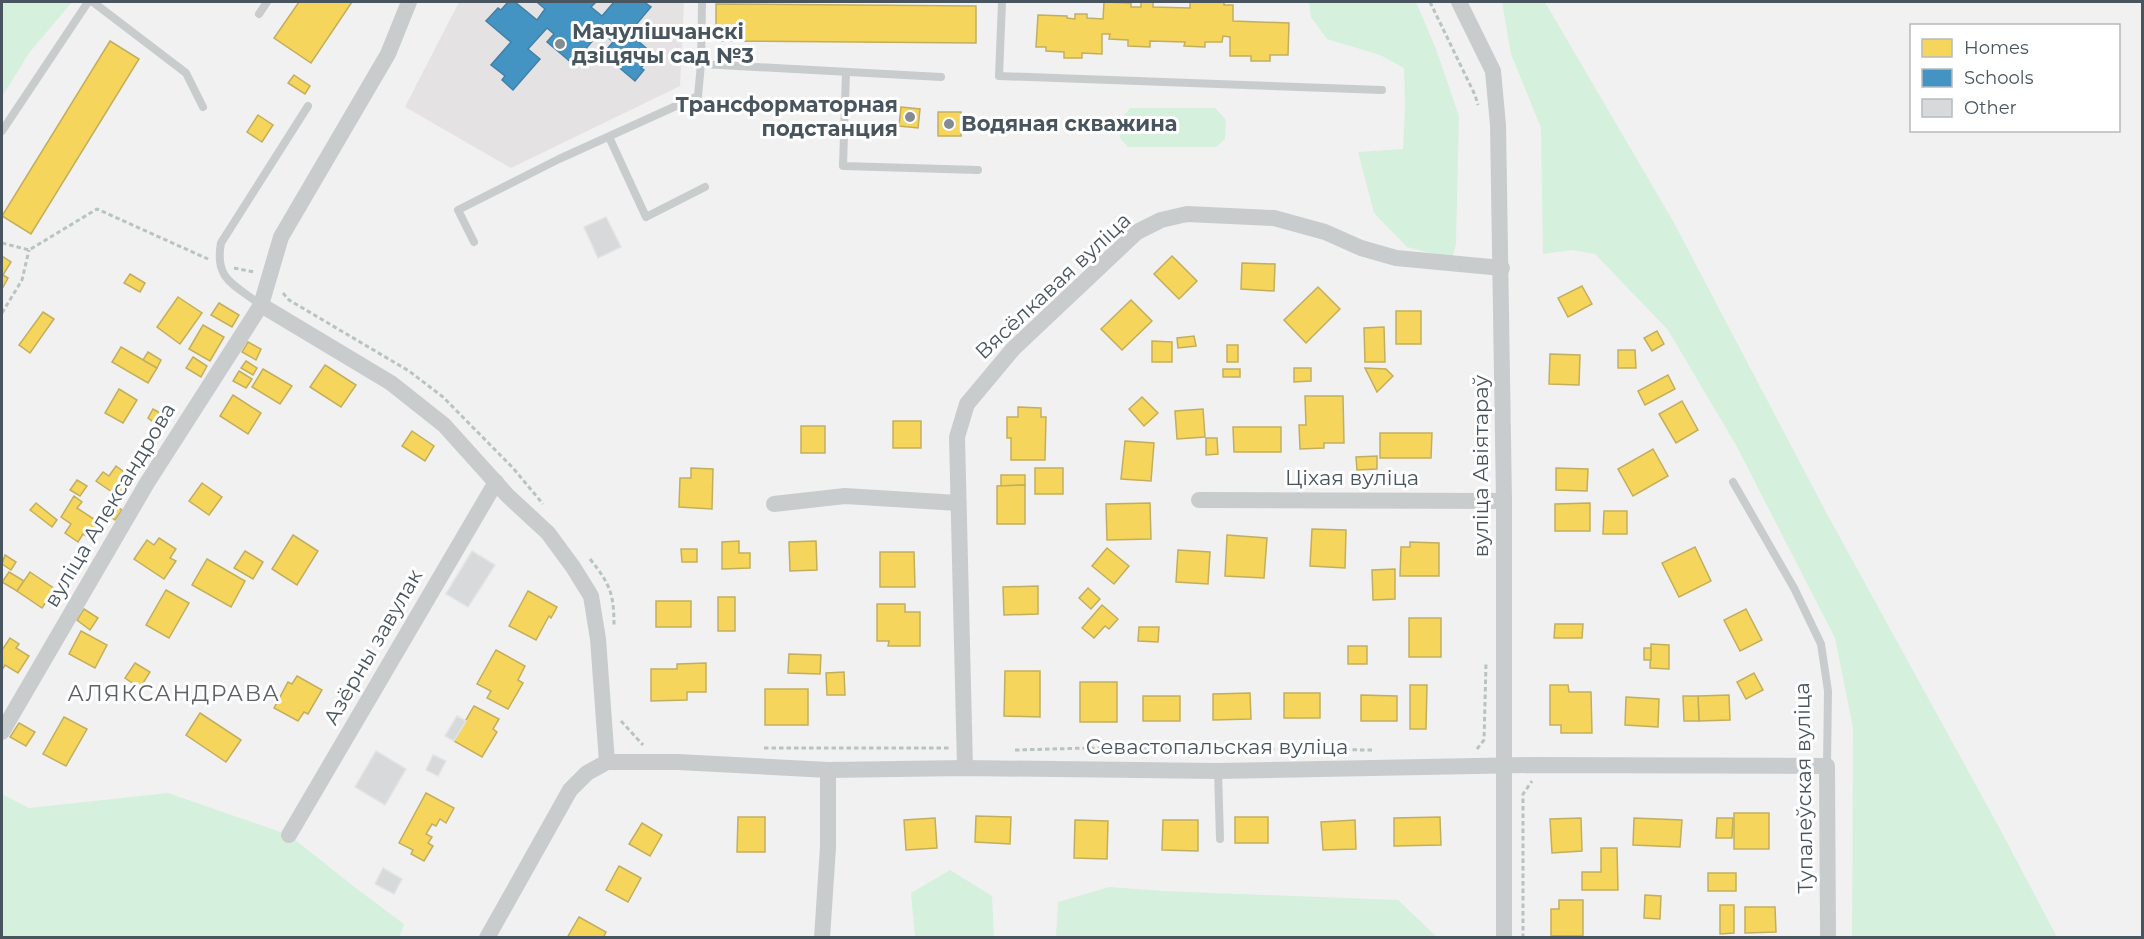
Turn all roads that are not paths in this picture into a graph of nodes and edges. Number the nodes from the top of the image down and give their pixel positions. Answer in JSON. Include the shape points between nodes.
{"nodes":[{"id":1,"x":88,"y":2,"type":"edge"},
{"id":2,"x":93,"y":2,"type":"edge"},
{"id":3,"x":267,"y":2,"type":"edge"},
{"id":4,"x":409,"y":2,"type":"edge"},
{"id":5,"x":702,"y":2,"type":"edge"},
{"id":6,"x":1002,"y":2,"type":"edge"},
{"id":7,"x":1459,"y":2,"type":"edge"},
{"id":8,"x":259,"y":14,"type":"dead end"},
{"id":9,"x":701,"y":64,"type":"junction"},
{"id":10,"x":846,"y":72,"type":"junction"},
{"id":11,"x":941,"y":77,"type":"dead end"},
{"id":12,"x":1382,"y":90,"type":"dead end"},
{"id":13,"x":308,"y":106,"type":"dead end"},
{"id":14,"x":203,"y":107,"type":"dead end"},
{"id":15,"x":2,"y":131,"type":"edge"},
{"id":16,"x":609,"y":137,"type":"junction"},
{"id":17,"x":978,"y":170,"type":"dead end"},
{"id":18,"x":705,"y":187,"type":"dead end"},
{"id":19,"x":474,"y":242,"type":"dead end"},
{"id":20,"x":1502,"y":268,"type":"junction"},
{"id":21,"x":261,"y":305,"type":"junction"},
{"id":22,"x":496,"y":482,"type":"junction"},
{"id":23,"x":1733,"y":482,"type":"dead end"},
{"id":24,"x":1199,"y":500,"type":"dead end"},
{"id":25,"x":1504,"y":501,"type":"junction"},
{"id":26,"x":958,"y":503,"type":"junction"},
{"id":27,"x":774,"y":504,"type":"dead end"},
{"id":28,"x":2,"y":732,"type":"edge"},
{"id":29,"x":965,"y":760,"type":"junction"},
{"id":30,"x":607,"y":762,"type":"junction"},
{"id":31,"x":1827,"y":766,"type":"junction"},
{"id":32,"x":1505,"y":767,"type":"junction"},
{"id":33,"x":828,"y":770,"type":"junction"},
{"id":34,"x":1218,"y":771,"type":"junction"},
{"id":35,"x":289,"y":835,"type":"dead end"},
{"id":36,"x":1220,"y":839,"type":"dead end"},
{"id":37,"x":487,"y":938,"type":"edge"},
{"id":38,"x":822,"y":938,"type":"edge"},
{"id":39,"x":1504,"y":938,"type":"edge"},
{"id":40,"x":1828,"y":938,"type":"edge"}],
"edges":[{"from":1,"to":15,"type":"lane"},
{"from":2,"to":14,"type":"lane","via":[[186,73]]},
{"from":3,"to":8,"type":"lane"},
{"from":4,"to":21,"type":"street","name":"вуліца Александрова","via":[[388,54],[281,237]]},
{"from":5,"to":9,"type":"lane"},
{"from":6,"to":12,"type":"lane","via":[[999,76]]},
{"from":7,"to":20,"type":"street","name":"вуліца Авіятараў","via":[[1493,71]]},
{"from":9,"to":10,"type":"lane"},
{"from":9,"to":16,"type":"lane","via":[[698,96]]},
{"from":10,"to":11,"type":"lane"},
{"from":10,"to":17,"type":"lane","via":[[843,166]]},
{"from":13,"to":21,"type":"lane","via":[[221,243],[218,259],[225,277]]},
{"from":16,"to":18,"type":"lane","via":[[646,217]]},
{"from":16,"to":19,"type":"lane","via":[[458,210]]},
{"from":20,"to":25,"type":"street","name":"вуліца Авіятараў"},
{"from":20,"to":26,"type":"street","name":"Вясёлкавая вуліца","via":[[1396,258],[1274,218],[1187,214],[1161,220],[1137,232],[1022,341],[967,404],[957,437]]},
{"from":21,"to":22,"type":"street","via":[[391,383],[444,425]]},
{"from":21,"to":28,"type":"street","name":"вуліца Александрова","via":[[147,483]]},
{"from":22,"to":30,"type":"street","via":[[548,533],[591,596]]},
{"from":22,"to":35,"type":"street","name":"Азёрны завулак"},
{"from":23,"to":31,"type":"lane","name":"Тупалеўская вуліца","via":[[1794,588],[1821,644],[1828,691]]},
{"from":24,"to":25,"type":"street","name":"Ціхая вуліца"},
{"from":25,"to":32,"type":"street","name":"вуліца Авіятараў"},
{"from":26,"to":27,"type":"street","via":[[846,496]]},
{"from":26,"to":29,"type":"street","name":"Вясёлкавая вуліца"},
{"from":29,"to":33,"type":"street","name":"Севастопальская вуліца"},
{"from":29,"to":34,"type":"street","name":"Севастопальская вуліца"},
{"from":30,"to":33,"type":"street","name":"Севастопальская вуліца"},
{"from":30,"to":37,"type":"street","via":[[587,773],[570,790]]},
{"from":31,"to":32,"type":"street","name":"Севастопальская вуліца"},
{"from":31,"to":40,"type":"street","name":"Тупалеўская вуліца"},
{"from":32,"to":34,"type":"street","name":"Севастопальская вуліца"},
{"from":32,"to":39,"type":"street","name":"вуліца Авіятараў"},
{"from":33,"to":38,"type":"street"},
{"from":34,"to":36,"type":"lane"}]}
